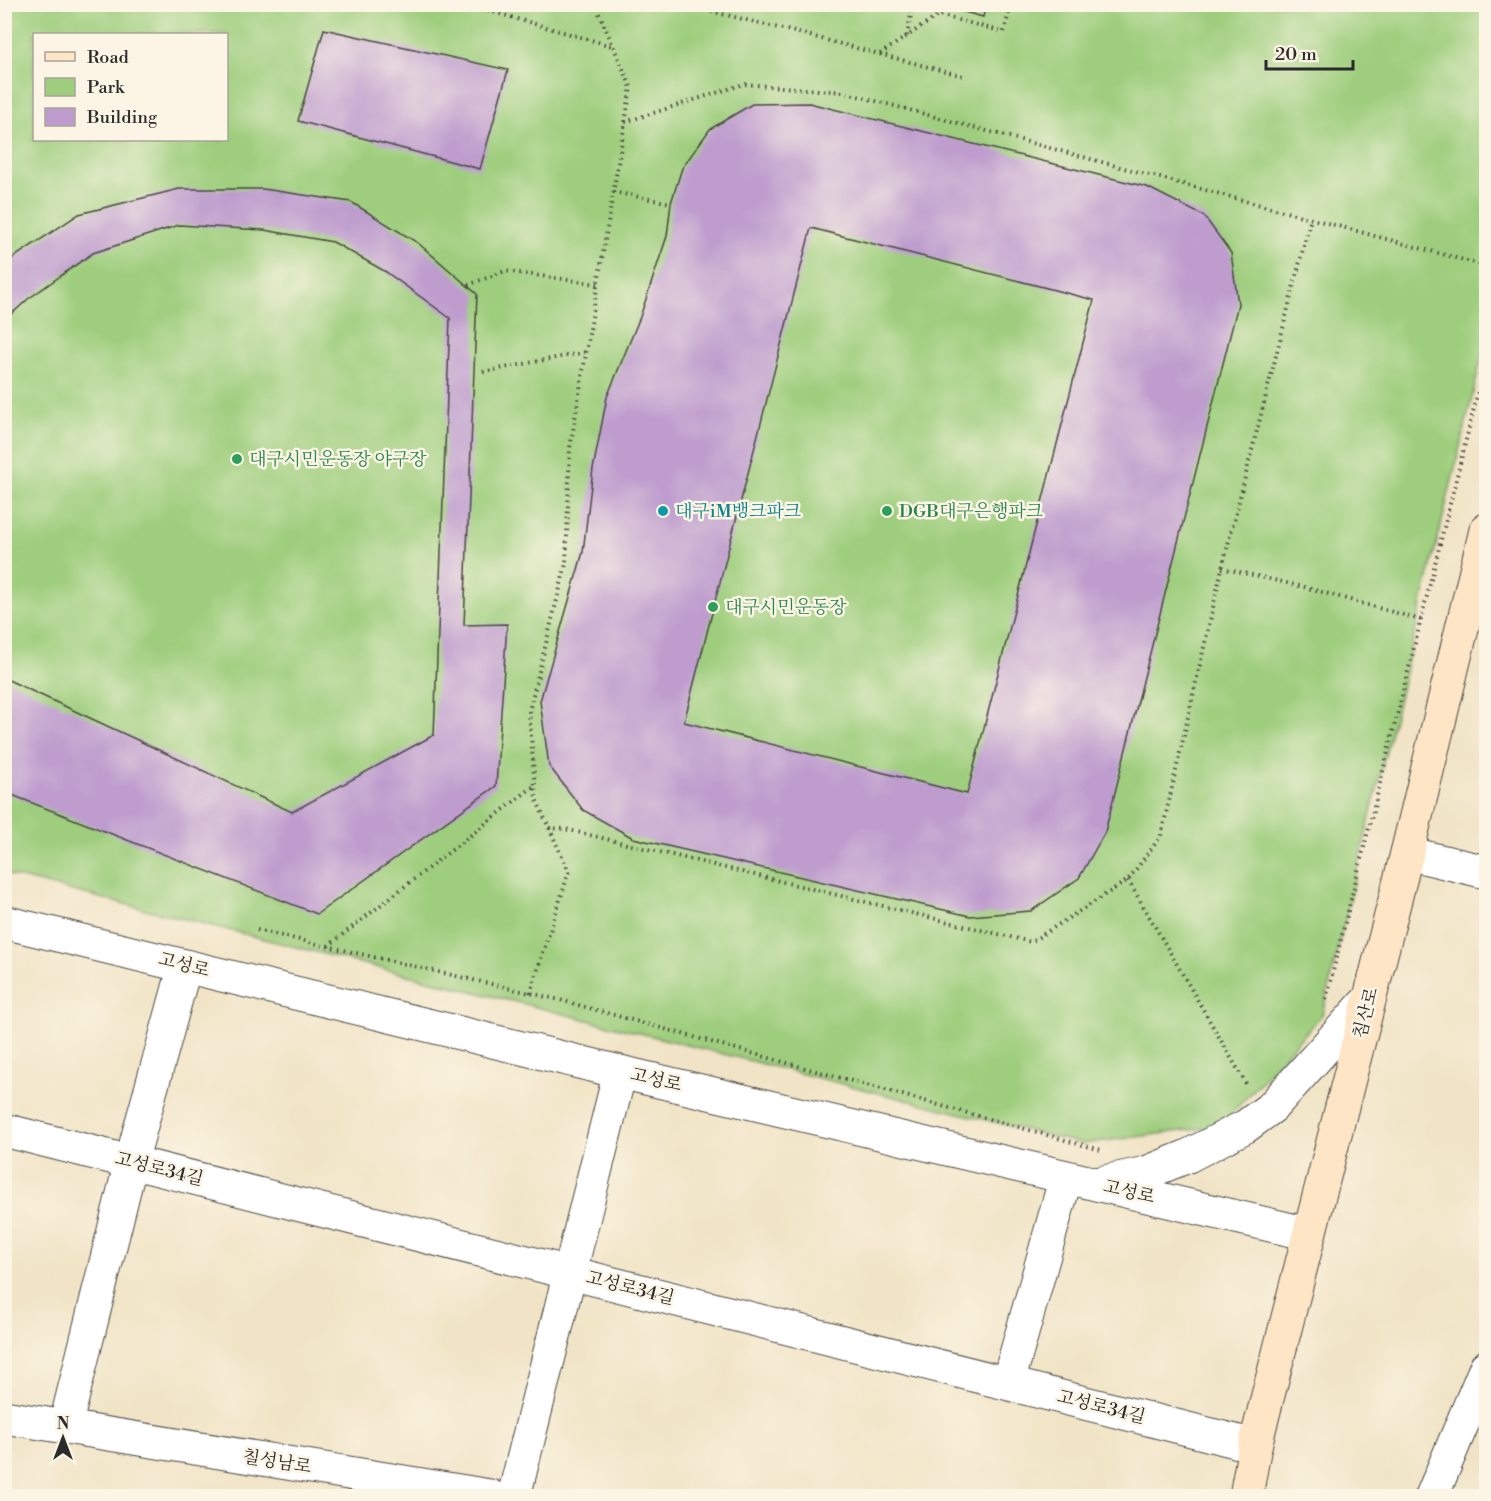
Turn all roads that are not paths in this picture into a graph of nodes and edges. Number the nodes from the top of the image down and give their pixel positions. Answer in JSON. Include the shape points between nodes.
{"nodes":[{"id":1,"x":1486,"y":530,"type":"edge"},
{"id":2,"x":1407,"y":853,"type":"junction"},
{"id":3,"x":1486,"y":872,"type":"edge"},
{"id":4,"x":4,"y":922,"type":"edge"},
{"id":5,"x":185,"y":966,"type":"junction"},
{"id":6,"x":1369,"y":999,"type":"junction"},
{"id":7,"x":620,"y":1072,"type":"junction"},
{"id":8,"x":4,"y":1130,"type":"edge"},
{"id":9,"x":131,"y":1162,"type":"junction"},
{"id":10,"x":1079,"y":1180,"type":"junction"},
{"id":11,"x":1309,"y":1234,"type":"junction"},
{"id":12,"x":569,"y":1272,"type":"junction"},
{"id":13,"x":1486,"y":1367,"type":"edge"},
{"id":14,"x":1008,"y":1383,"type":"junction"},
{"id":15,"x":4,"y":1417,"type":"edge"},
{"id":16,"x":65,"y":1426,"type":"junction"},
{"id":17,"x":1255,"y":1446,"type":"junction"},
{"id":18,"x":490,"y":1497,"type":"edge"},
{"id":19,"x":514,"y":1497,"type":"edge"},
{"id":20,"x":1246,"y":1497,"type":"edge"},
{"id":21,"x":1432,"y":1497,"type":"edge"}],
"edges":[{"from":1,"to":2,"type":"main road","name":"침산로"},
{"from":2,"to":3,"type":"street"},
{"from":2,"to":6,"type":"main road","name":"침산로"},
{"from":4,"to":5,"type":"street","name":"고성로"},
{"from":5,"to":7,"type":"street","name":"고성로"},
{"from":5,"to":9,"type":"street"},
{"from":6,"to":10,"type":"street","via":[[1272,1107],[1246,1126],[1146,1173]]},
{"from":6,"to":11,"type":"main road","name":"침산로"},
{"from":7,"to":10,"type":"street","name":"고성로"},
{"from":7,"to":12,"type":"street"},
{"from":8,"to":9,"type":"street","name":"고성로34길"},
{"from":9,"to":12,"type":"street","name":"고성로34길"},
{"from":9,"to":16,"type":"street"},
{"from":10,"to":11,"type":"street","name":"고성로"},
{"from":10,"to":14,"type":"street"},
{"from":11,"to":17,"type":"main road","name":"침산로"},
{"from":12,"to":14,"type":"street","name":"고성로34길"},
{"from":12,"to":19,"type":"street"},
{"from":13,"to":21,"type":"street"},
{"from":14,"to":17,"type":"street","name":"고성로34길"},
{"from":15,"to":16,"type":"street","name":"칠성남로"},
{"from":16,"to":18,"type":"street","name":"칠성남로"},
{"from":17,"to":20,"type":"main road","name":"침산로"}]}
